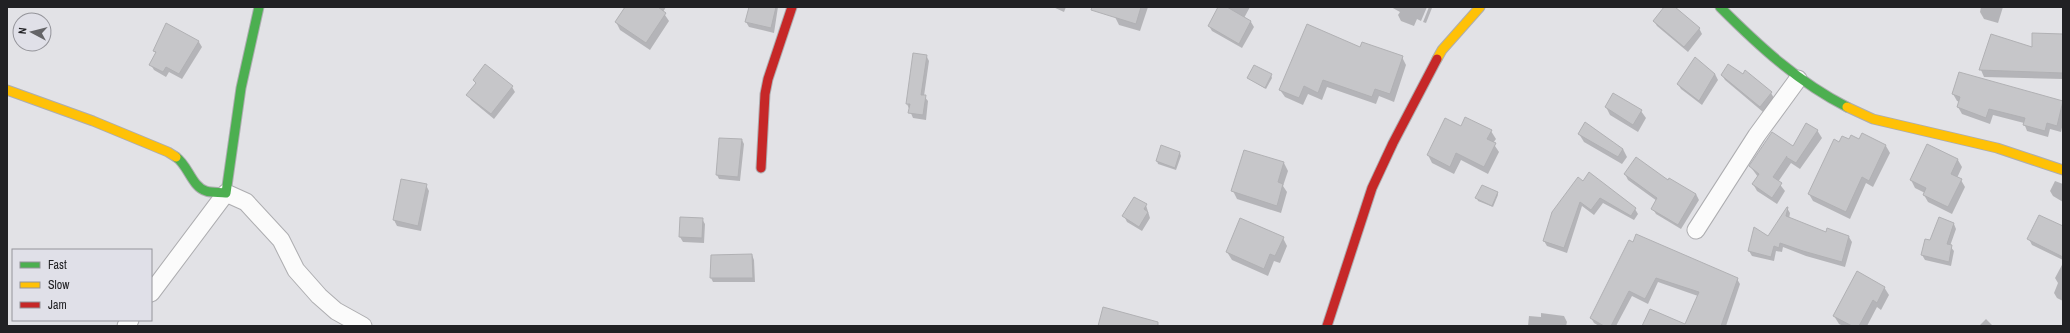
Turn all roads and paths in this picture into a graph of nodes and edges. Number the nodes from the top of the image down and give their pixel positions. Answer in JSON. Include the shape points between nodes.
{"nodes":[{"id":1,"x":259,"y":7,"type":"edge"},
{"id":2,"x":792,"y":7,"type":"edge"},
{"id":3,"x":1480,"y":7,"type":"edge"},
{"id":4,"x":1720,"y":7,"type":"edge"},
{"id":5,"x":1798,"y":79,"type":"junction"},
{"id":6,"x":7,"y":90,"type":"edge"},
{"id":7,"x":761,"y":168,"type":"dead end"},
{"id":8,"x":2063,"y":170,"type":"edge"},
{"id":9,"x":226,"y":193,"type":"junction"},
{"id":10,"x":1696,"y":230,"type":"dead end"},
{"id":11,"x":152,"y":292,"type":"edge"},
{"id":12,"x":364,"y":326,"type":"edge"},
{"id":13,"x":1327,"y":326,"type":"edge"}],
"edges":[{"from":1,"to":9,"type":"street","via":[[241,88]]},
{"from":2,"to":7,"type":"street","via":[[765,94]]},
{"from":3,"to":13,"type":"street","via":[[1442,50],[1393,142],[1372,188]]},
{"from":4,"to":5,"type":"street","via":[[1776,63]]},
{"from":5,"to":8,"type":"street","via":[[1829,99],[1873,119],[1996,148]]},
{"from":5,"to":10,"type":"street","via":[[1757,135]]},
{"from":6,"to":9,"type":"street","via":[[168,152],[182,161],[200,188]]},
{"from":9,"to":11,"type":"street"},
{"from":9,"to":12,"type":"street","via":[[246,202],[280,240],[296,270],[320,296],[336,311]]}]}
